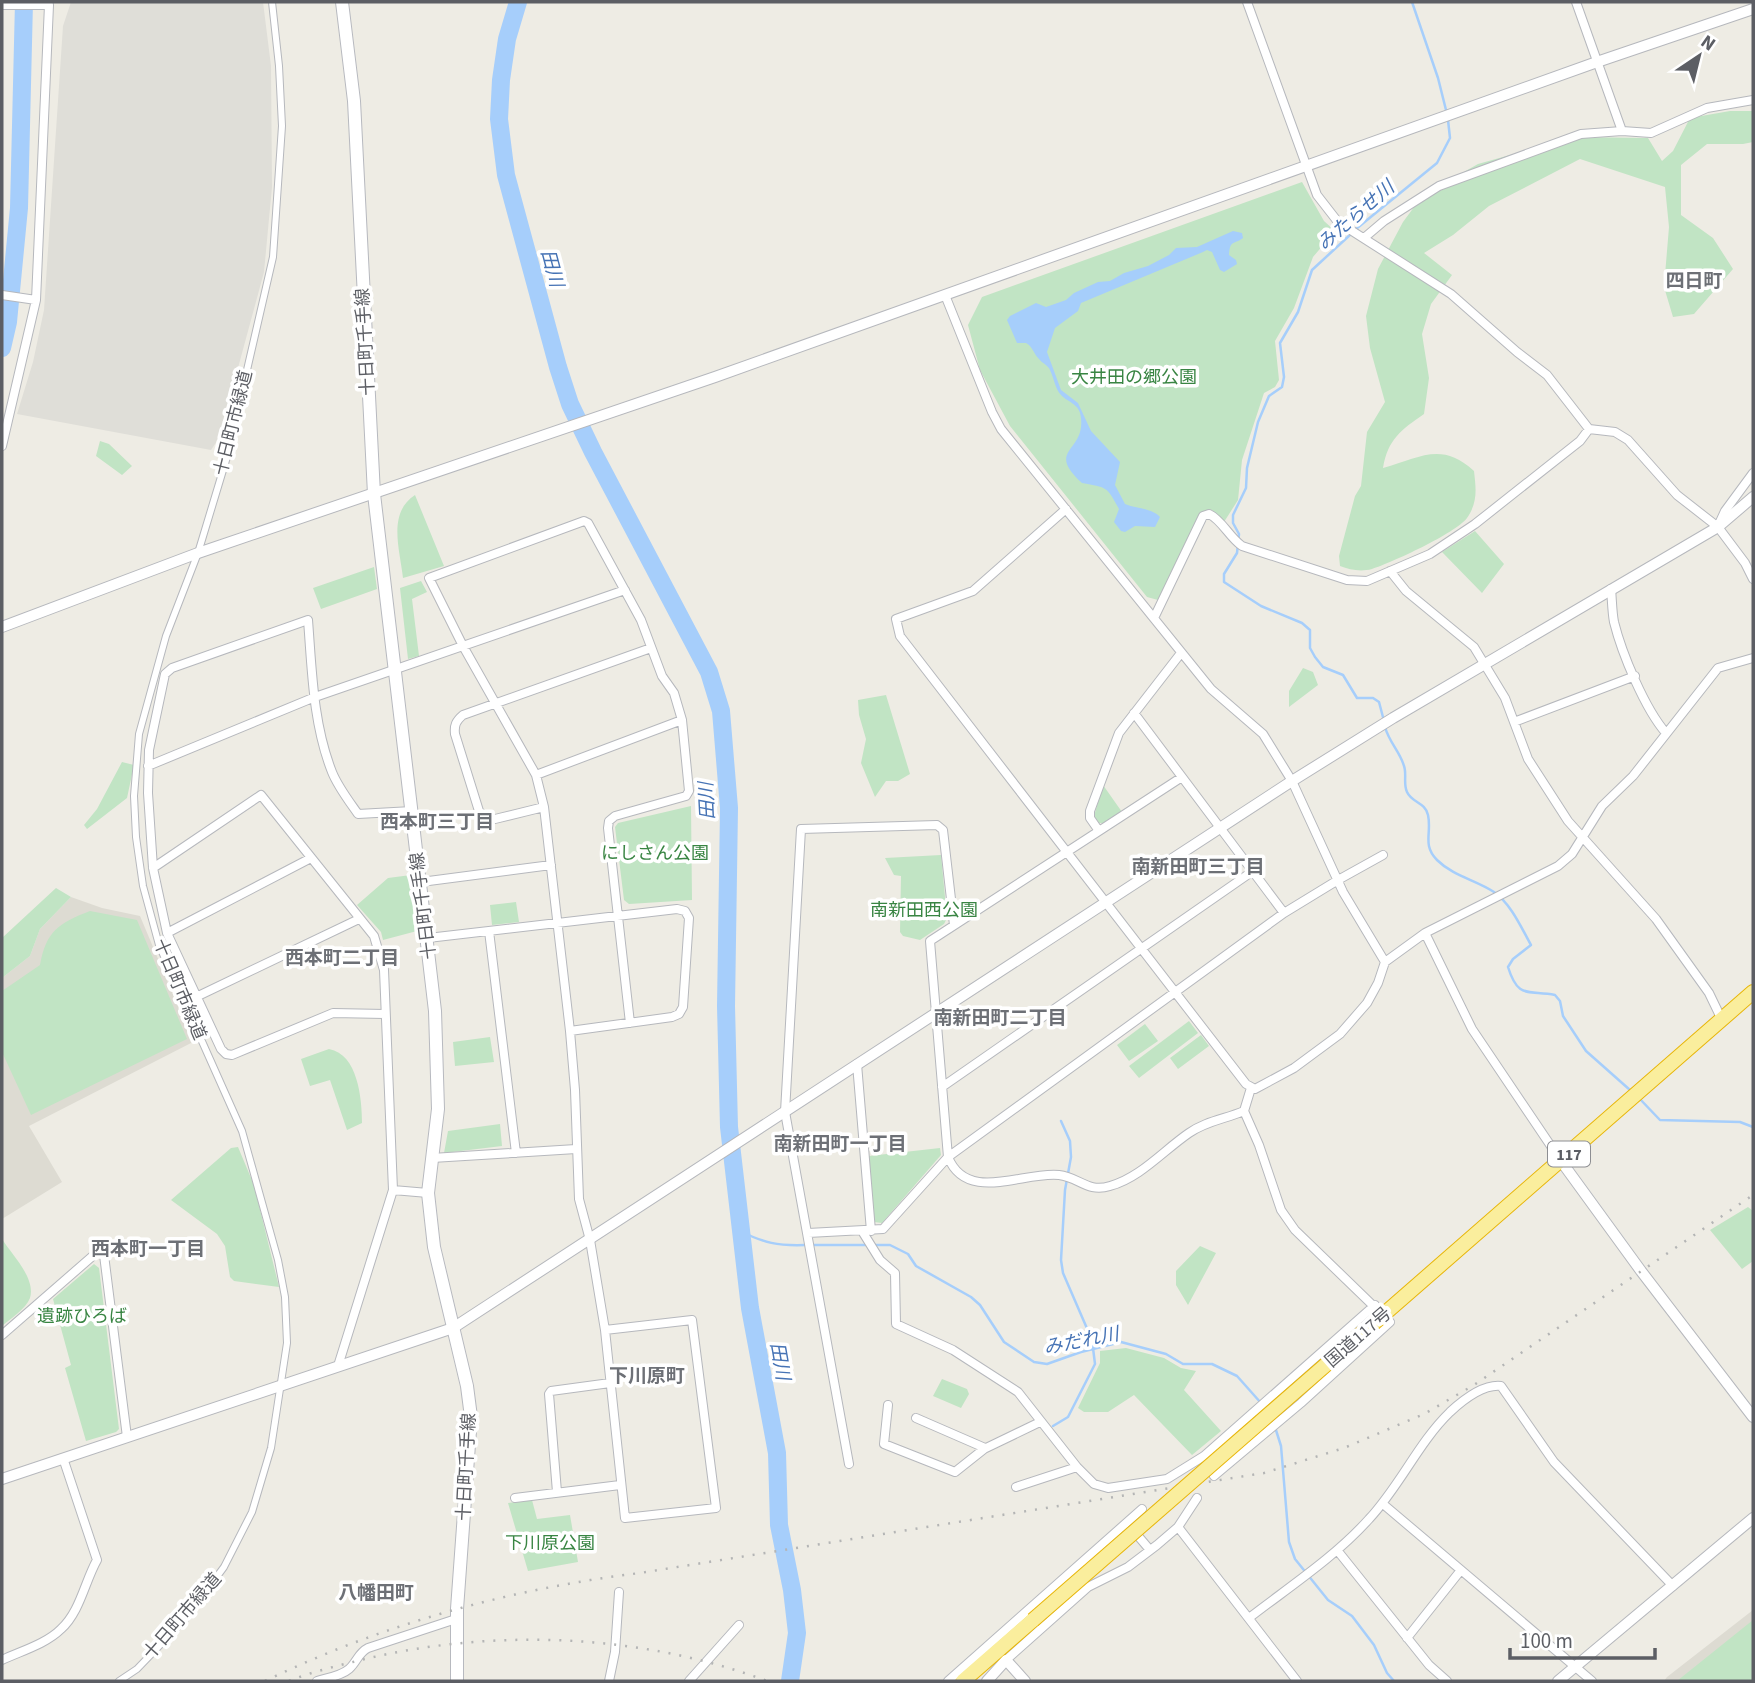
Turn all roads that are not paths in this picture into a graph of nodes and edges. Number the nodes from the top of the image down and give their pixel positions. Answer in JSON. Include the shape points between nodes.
{"nodes":[{"id":1,"x":272,"y":2,"type":"edge"},
{"id":2,"x":342,"y":2,"type":"edge"},
{"id":3,"x":1247,"y":2,"type":"edge"},
{"id":4,"x":1576,"y":2,"type":"edge"},
{"id":5,"x":2,"y":5,"type":"edge"},
{"id":6,"x":1753,"y":9,"type":"edge"},
{"id":7,"x":1597,"y":62,"type":"junction"},
{"id":8,"x":1753,"y":100,"type":"edge"},
{"id":9,"x":1622,"y":131,"type":"junction"},
{"id":10,"x":1305,"y":167,"type":"junction"},
{"id":11,"x":1364,"y":238,"type":"junction"},
{"id":12,"x":2,"y":295,"type":"edge"},
{"id":13,"x":945,"y":295,"type":"junction"},
{"id":14,"x":33,"y":299,"type":"junction"},
{"id":15,"x":1589,"y":429,"type":"junction"},
{"id":16,"x":2,"y":446,"type":"edge"},
{"id":17,"x":1753,"y":474,"type":"edge"},
{"id":18,"x":374,"y":494,"type":"junction"},
{"id":19,"x":1753,"y":497,"type":"edge"},
{"id":20,"x":1066,"y":509,"type":"junction"},
{"id":21,"x":1718,"y":527,"type":"junction"},
{"id":22,"x":198,"y":554,"type":"junction"},
{"id":23,"x":1390,"y":571,"type":"junction"},
{"id":24,"x":1753,"y":579,"type":"edge"},
{"id":25,"x":1611,"y":589,"type":"junction"},
{"id":26,"x":625,"y":590,"type":"junction"},
{"id":27,"x":1154,"y":618,"type":"junction"},
{"id":28,"x":2,"y":627,"type":"edge"},
{"id":29,"x":463,"y":646,"type":"junction"},
{"id":30,"x":651,"y":648,"type":"junction"},
{"id":31,"x":1181,"y":653,"type":"junction"},
{"id":32,"x":1753,"y":658,"type":"edge"},
{"id":33,"x":1485,"y":663,"type":"junction"},
{"id":34,"x":395,"y":671,"type":"junction"},
{"id":35,"x":1635,"y":676,"type":"junction"},
{"id":36,"x":315,"y":697,"type":"junction"},
{"id":37,"x":496,"y":704,"type":"junction"},
{"id":38,"x":1134,"y":713,"type":"junction"},
{"id":39,"x":682,"y":720,"type":"junction"},
{"id":40,"x":1514,"y":722,"type":"junction"},
{"id":41,"x":1666,"y":733,"type":"junction"},
{"id":42,"x":148,"y":766,"type":"junction"},
{"id":43,"x":536,"y":775,"type":"junction"},
{"id":44,"x":1182,"y":777,"type":"junction"},
{"id":45,"x":1292,"y":781,"type":"junction"},
{"id":46,"x":544,"y":807,"type":"junction"},
{"id":47,"x":412,"y":811,"type":"junction"},
{"id":48,"x":1220,"y":827,"type":"junction"},
{"id":49,"x":1099,"y":831,"type":"junction"},
{"id":50,"x":1583,"y":839,"type":"junction"},
{"id":51,"x":1067,"y":852,"type":"junction"},
{"id":52,"x":1383,"y":855,"type":"dead end"},
{"id":53,"x":311,"y":858,"type":"junction"},
{"id":54,"x":551,"y":865,"type":"junction"},
{"id":55,"x":153,"y":868,"type":"junction"},
{"id":56,"x":1253,"y":871,"type":"junction"},
{"id":57,"x":1338,"y":880,"type":"junction"},
{"id":58,"x":421,"y":882,"type":"junction"},
{"id":59,"x":1105,"y":902,"type":"junction"},
{"id":60,"x":1284,"y":913,"type":"junction"},
{"id":61,"x":618,"y":915,"type":"junction"},
{"id":62,"x":359,"y":919,"type":"junction"},
{"id":63,"x":558,"y":923,"type":"junction"},
{"id":64,"x":954,"y":925,"type":"junction"},
{"id":65,"x":489,"y":931,"type":"junction"},
{"id":66,"x":167,"y":933,"type":"junction"},
{"id":67,"x":1425,"y":933,"type":"junction"},
{"id":68,"x":428,"y":938,"type":"junction"},
{"id":69,"x":1141,"y":949,"type":"junction"},
{"id":70,"x":1385,"y":962,"type":"junction"},
{"id":71,"x":1175,"y":993,"type":"junction"},
{"id":72,"x":1753,"y":994,"type":"edge"},
{"id":73,"x":196,"y":997,"type":"junction"},
{"id":74,"x":936,"y":1012,"type":"junction"},
{"id":75,"x":385,"y":1014,"type":"junction"},
{"id":76,"x":1722,"y":1020,"type":"junction"},
{"id":77,"x":630,"y":1023,"type":"junction"},
{"id":78,"x":570,"y":1031,"type":"junction"},
{"id":79,"x":857,"y":1064,"type":"junction"},
{"id":80,"x":942,"y":1087,"type":"junction"},
{"id":81,"x":1251,"y":1088,"type":"junction"},
{"id":82,"x":1244,"y":1111,"type":"junction"},
{"id":83,"x":785,"y":1112,"type":"junction"},
{"id":84,"x":576,"y":1149,"type":"junction"},
{"id":85,"x":516,"y":1153,"type":"junction"},
{"id":86,"x":948,"y":1157,"type":"junction"},
{"id":87,"x":432,"y":1158,"type":"junction"},
{"id":88,"x":1561,"y":1161,"type":"junction"},
{"id":89,"x":393,"y":1190,"type":"junction"},
{"id":90,"x":428,"y":1193,"type":"junction"},
{"id":91,"x":808,"y":1233,"type":"junction"},
{"id":92,"x":867,"y":1233,"type":"junction"},
{"id":93,"x":590,"y":1240,"type":"junction"},
{"id":94,"x":1379,"y":1310,"type":"junction"},
{"id":95,"x":453,"y":1328,"type":"junction"},
{"id":96,"x":605,"y":1330,"type":"junction"},
{"id":97,"x":2,"y":1335,"type":"edge"},
{"id":98,"x":338,"y":1366,"type":"junction"},
{"id":99,"x":610,"y":1383,"type":"junction"},
{"id":100,"x":281,"y":1385,"type":"junction"},
{"id":101,"x":888,"y":1405,"type":"dead end"},
{"id":102,"x":1753,"y":1417,"type":"edge"},
{"id":103,"x":916,"y":1418,"type":"dead end"},
{"id":104,"x":1040,"y":1422,"type":"junction"},
{"id":105,"x":1238,"y":1425,"type":"junction"},
{"id":106,"x":127,"y":1437,"type":"junction"},
{"id":107,"x":1254,"y":1442,"type":"junction"},
{"id":108,"x":985,"y":1448,"type":"junction"},
{"id":109,"x":63,"y":1458,"type":"junction"},
{"id":110,"x":849,"y":1464,"type":"dead end"},
{"id":111,"x":1077,"y":1467,"type":"junction"},
{"id":112,"x":1214,"y":1476,"type":"dead end"},
{"id":113,"x":2,"y":1479,"type":"edge"},
{"id":114,"x":620,"y":1485,"type":"junction"},
{"id":115,"x":1016,"y":1487,"type":"dead end"},
{"id":116,"x":557,"y":1492,"type":"junction"},
{"id":117,"x":515,"y":1498,"type":"dead end"},
{"id":118,"x":1197,"y":1498,"type":"dead end"},
{"id":119,"x":1382,"y":1504,"type":"junction"},
{"id":120,"x":1142,"y":1509,"type":"dead end"},
{"id":121,"x":1753,"y":1518,"type":"edge"},
{"id":122,"x":1127,"y":1522,"type":"junction"},
{"id":123,"x":1178,"y":1527,"type":"junction"},
{"id":124,"x":1150,"y":1550,"type":"junction"},
{"id":125,"x":1336,"y":1550,"type":"junction"},
{"id":126,"x":1461,"y":1570,"type":"junction"},
{"id":127,"x":1673,"y":1586,"type":"junction"},
{"id":128,"x":619,"y":1592,"type":"dead end"},
{"id":129,"x":1248,"y":1618,"type":"junction"},
{"id":130,"x":456,"y":1619,"type":"junction"},
{"id":131,"x":739,"y":1625,"type":"dead end"},
{"id":132,"x":1407,"y":1638,"type":"junction"},
{"id":133,"x":2,"y":1660,"type":"edge"},
{"id":134,"x":1006,"y":1660,"type":"junction"},
{"id":135,"x":1576,"y":1666,"type":"junction"},
{"id":136,"x":119,"y":1681,"type":"edge"},
{"id":137,"x":317,"y":1681,"type":"edge"},
{"id":138,"x":457,"y":1681,"type":"edge"},
{"id":139,"x":609,"y":1681,"type":"edge"},
{"id":140,"x":689,"y":1681,"type":"edge"},
{"id":141,"x":948,"y":1681,"type":"edge"},
{"id":142,"x":962,"y":1681,"type":"edge"},
{"id":143,"x":987,"y":1681,"type":"edge"},
{"id":144,"x":1025,"y":1681,"type":"edge"},
{"id":145,"x":1297,"y":1681,"type":"edge"},
{"id":146,"x":1447,"y":1681,"type":"edge"},
{"id":147,"x":1558,"y":1681,"type":"edge"},
{"id":148,"x":1592,"y":1681,"type":"edge"}],
"edges":[{"from":1,"to":22,"type":"street","name":"十日町市緑道","via":[[282,126],[273,257],[227,457]]},
{"from":2,"to":18,"type":"main road","name":"十日町千手線","via":[[354,101]]},
{"from":3,"to":10,"type":"street"},
{"from":4,"to":7,"type":"street"},
{"from":5,"to":14,"type":"street","via":[[49,5]]},
{"from":6,"to":7,"type":"street"},
{"from":7,"to":9,"type":"street"},
{"from":7,"to":10,"type":"street"},
{"from":8,"to":9,"type":"street","via":[[1707,108],[1651,133]]},
{"from":9,"to":11,"type":"street","via":[[1581,134],[1439,186]]},
{"from":10,"to":11,"type":"street","via":[[1317,195],[1338,222]]},
{"from":10,"to":13,"type":"street"},
{"from":11,"to":15,"type":"street","via":[[1451,294],[1547,375]]},
{"from":12,"to":14,"type":"street"},
{"from":13,"to":18,"type":"street"},
{"from":13,"to":20,"type":"street","via":[[1001,429]]},
{"from":14,"to":16,"type":"street"},
{"from":15,"to":21,"type":"street","via":[[1615,432],[1628,440],[1677,495]]},
{"from":15,"to":23,"type":"street","via":[[1475,524],[1430,554]]},
{"from":17,"to":21,"type":"street"},
{"from":18,"to":22,"type":"street"},
{"from":18,"to":34,"type":"main road","name":"十日町千手線"},
{"from":19,"to":21,"type":"street"},
{"from":20,"to":27,"type":"street"},
{"from":20,"to":51,"type":"street","via":[[973,591],[896,619],[900,636]]},
{"from":21,"to":24,"type":"street"},
{"from":21,"to":25,"type":"street"},
{"from":22,"to":28,"type":"street"},
{"from":22,"to":100,"type":"street","name":"十日町市緑道","via":[[166,636],[139,734],[136,837],[159,945],[242,1131],[269,1220],[285,1297],[287,1343]]},
{"from":23,"to":27,"type":"street","via":[[1367,581],[1347,580],[1242,546],[1209,514],[1203,516]]},
{"from":23,"to":33,"type":"street","via":[[1406,591],[1474,647]]},
{"from":25,"to":33,"type":"street"},
{"from":25,"to":35,"type":"street","via":[[1614,622]]},
{"from":26,"to":29,"type":"street"},
{"from":26,"to":29,"type":"street","via":[[584,521],[429,578]]},
{"from":26,"to":30,"type":"street"},
{"from":27,"to":31,"type":"street"},
{"from":29,"to":34,"type":"street"},
{"from":29,"to":37,"type":"street"},
{"from":30,"to":37,"type":"street"},
{"from":30,"to":39,"type":"street","via":[[674,692]]},
{"from":31,"to":38,"type":"street"},
{"from":31,"to":45,"type":"street","via":[[1211,689],[1257,727]]},
{"from":32,"to":41,"type":"street","via":[[1718,668]]},
{"from":33,"to":40,"type":"street"},
{"from":33,"to":45,"type":"street"},
{"from":34,"to":36,"type":"street"},
{"from":34,"to":47,"type":"main road","name":"十日町千手線"},
{"from":35,"to":40,"type":"street"},
{"from":35,"to":41,"type":"street","via":[[1652,717]]},
{"from":36,"to":42,"type":"street"},
{"from":36,"to":42,"type":"street","via":[[308,620],[172,668],[165,674]]},
{"from":36,"to":47,"type":"street","via":[[322,743],[333,775],[358,814]]},
{"from":37,"to":43,"type":"street"},
{"from":37,"to":46,"type":"street","via":[[463,715],[454,726],[480,811],[495,819]]},
{"from":38,"to":44,"type":"street"},
{"from":38,"to":49,"type":"street","via":[[1114,742],[1090,811]]},
{"from":39,"to":43,"type":"street"},
{"from":39,"to":61,"type":"street","via":[[686,796],[609,821]]},
{"from":40,"to":50,"type":"street","via":[[1528,759]]},
{"from":41,"to":50,"type":"street","via":[[1633,776],[1602,806]]},
{"from":42,"to":55,"type":"street"},
{"from":43,"to":46,"type":"street"},
{"from":44,"to":48,"type":"street"},
{"from":44,"to":49,"type":"street"},
{"from":45,"to":48,"type":"street"},
{"from":45,"to":57,"type":"street"},
{"from":46,"to":54,"type":"street"},
{"from":47,"to":58,"type":"main road","name":"十日町千手線"},
{"from":48,"to":56,"type":"street"},
{"from":48,"to":59,"type":"street"},
{"from":49,"to":51,"type":"street"},
{"from":50,"to":67,"type":"street","via":[[1558,866]]},
{"from":50,"to":76,"type":"street","via":[[1656,919],[1709,993]]},
{"from":51,"to":59,"type":"street"},
{"from":51,"to":64,"type":"street"},
{"from":52,"to":57,"type":"street"},
{"from":53,"to":55,"type":"street","via":[[261,795]]},
{"from":53,"to":62,"type":"street"},
{"from":53,"to":66,"type":"street"},
{"from":54,"to":58,"type":"street"},
{"from":54,"to":63,"type":"street"},
{"from":55,"to":66,"type":"street"},
{"from":56,"to":60,"type":"street"},
{"from":56,"to":69,"type":"street"},
{"from":57,"to":60,"type":"street"},
{"from":57,"to":70,"type":"street"},
{"from":58,"to":68,"type":"main road","name":"十日町千手線"},
{"from":59,"to":69,"type":"street"},
{"from":59,"to":74,"type":"street"},
{"from":60,"to":71,"type":"street"},
{"from":61,"to":63,"type":"street"},
{"from":61,"to":77,"type":"street"},
{"from":61,"to":77,"type":"street","via":[[677,909],[689,918],[680,1014]]},
{"from":62,"to":73,"type":"street"},
{"from":62,"to":75,"type":"street","via":[[374,936],[384,970]]},
{"from":63,"to":65,"type":"street"},
{"from":63,"to":78,"type":"street"},
{"from":64,"to":74,"type":"street","via":[[930,941]]},
{"from":64,"to":83,"type":"street","via":[[943,830],[937,825],[801,829]]},
{"from":65,"to":68,"type":"street"},
{"from":65,"to":85,"type":"street"},
{"from":66,"to":73,"type":"street"},
{"from":67,"to":70,"type":"street"},
{"from":67,"to":88,"type":"street","via":[[1472,1029]]},
{"from":68,"to":87,"type":"main road","name":"十日町千手線","via":[[438,1109]]},
{"from":69,"to":71,"type":"street"},
{"from":69,"to":80,"type":"street"},
{"from":70,"to":81,"type":"street","via":[[1367,1003],[1340,1034],[1294,1068]]},
{"from":71,"to":81,"type":"street"},
{"from":71,"to":86,"type":"street"},
{"from":72,"to":76,"type":"highway","name":"国道117号","number":"117"},
{"from":73,"to":75,"type":"street","via":[[221,1049],[232,1055],[333,1013]]},
{"from":74,"to":79,"type":"street"},
{"from":74,"to":80,"type":"street"},
{"from":75,"to":89,"type":"street"},
{"from":76,"to":88,"type":"highway","name":"国道117号","number":"117"},
{"from":77,"to":78,"type":"street"},
{"from":78,"to":84,"type":"street"},
{"from":79,"to":83,"type":"street"},
{"from":79,"to":92,"type":"street"},
{"from":80,"to":86,"type":"street"},
{"from":81,"to":82,"type":"street"},
{"from":82,"to":86,"type":"street","via":[[1207,1122],[1132,1176],[1101,1188],[1058,1175],[983,1183],[961,1175]]},
{"from":82,"to":94,"type":"street","via":[[1281,1210],[1295,1230]]},
{"from":83,"to":91,"type":"street"},
{"from":83,"to":93,"type":"street"},
{"from":84,"to":85,"type":"street"},
{"from":84,"to":93,"type":"street","via":[[579,1199]]},
{"from":85,"to":87,"type":"street"},
{"from":86,"to":92,"type":"street","via":[[883,1228]]},
{"from":87,"to":90,"type":"main road","name":"十日町千手線"},
{"from":88,"to":94,"type":"highway","name":"国道117号","number":"117"},
{"from":88,"to":102,"type":"street"},
{"from":89,"to":90,"type":"street"},
{"from":89,"to":98,"type":"street"},
{"from":90,"to":95,"type":"main road","name":"十日町千手線","via":[[434,1247]]},
{"from":91,"to":92,"type":"street"},
{"from":91,"to":110,"type":"street"},
{"from":92,"to":104,"type":"street","via":[[874,1251],[895,1273],[896,1324],[953,1350],[1018,1392]]},
{"from":93,"to":95,"type":"street"},
{"from":93,"to":96,"type":"street"},
{"from":94,"to":105,"type":"street"},
{"from":94,"to":107,"type":"street","via":[[1390,1322],[1388,1326]]},
{"from":94,"to":142,"type":"highway","name":"国道117号","number":"117","bridge":true},
{"from":95,"to":98,"type":"street"},
{"from":95,"to":130,"type":"main road","name":"十日町千手線","via":[[471,1417]]},
{"from":96,"to":99,"type":"street"},
{"from":96,"to":114,"type":"street","via":[[692,1320],[716,1508],[625,1518]]},
{"from":97,"to":106,"type":"street","via":[[103,1247]]},
{"from":98,"to":100,"type":"street"},
{"from":99,"to":114,"type":"street"},
{"from":99,"to":116,"type":"street","via":[[549,1394]]},
{"from":100,"to":106,"type":"street"},
{"from":100,"to":136,"type":"street","name":"十日町市緑道","via":[[261,1486],[224,1567],[187,1617]]},
{"from":101,"to":108,"type":"street","via":[[884,1444],[955,1472]]},
{"from":103,"to":108,"type":"street"},
{"from":104,"to":108,"type":"street"},
{"from":104,"to":111,"type":"street"},
{"from":105,"to":107,"type":"street"},
{"from":105,"to":111,"type":"street","via":[[1167,1479],[1108,1488],[1094,1484]]},
{"from":106,"to":109,"type":"street"},
{"from":107,"to":112,"type":"street"},
{"from":109,"to":113,"type":"street"},
{"from":109,"to":133,"type":"street","via":[[97,1560],[61,1629]]},
{"from":111,"to":115,"type":"street"},
{"from":114,"to":116,"type":"street"},
{"from":116,"to":117,"type":"street"},
{"from":118,"to":123,"type":"street"},
{"from":119,"to":125,"type":"street"},
{"from":119,"to":126,"type":"street"},
{"from":119,"to":127,"type":"street","via":[[1440,1422],[1461,1402],[1492,1385],[1501,1386],[1554,1462]]},
{"from":120,"to":122,"type":"street"},
{"from":121,"to":127,"type":"street"},
{"from":122,"to":124,"type":"street"},
{"from":122,"to":141,"type":"street"},
{"from":123,"to":124,"type":"street"},
{"from":123,"to":129,"type":"street"},
{"from":124,"to":134,"type":"street","via":[[1088,1587]]},
{"from":125,"to":129,"type":"street"},
{"from":125,"to":132,"type":"street"},
{"from":126,"to":132,"type":"street"},
{"from":126,"to":135,"type":"street"},
{"from":127,"to":135,"type":"street"},
{"from":128,"to":139,"type":"street"},
{"from":129,"to":145,"type":"street"},
{"from":130,"to":137,"type":"street","via":[[368,1648],[343,1673]]},
{"from":130,"to":138,"type":"main road","name":"十日町千手線"},
{"from":131,"to":140,"type":"street"},
{"from":132,"to":146,"type":"street"},
{"from":134,"to":143,"type":"street"},
{"from":134,"to":144,"type":"street"},
{"from":135,"to":147,"type":"street"},
{"from":135,"to":148,"type":"street"}]}
